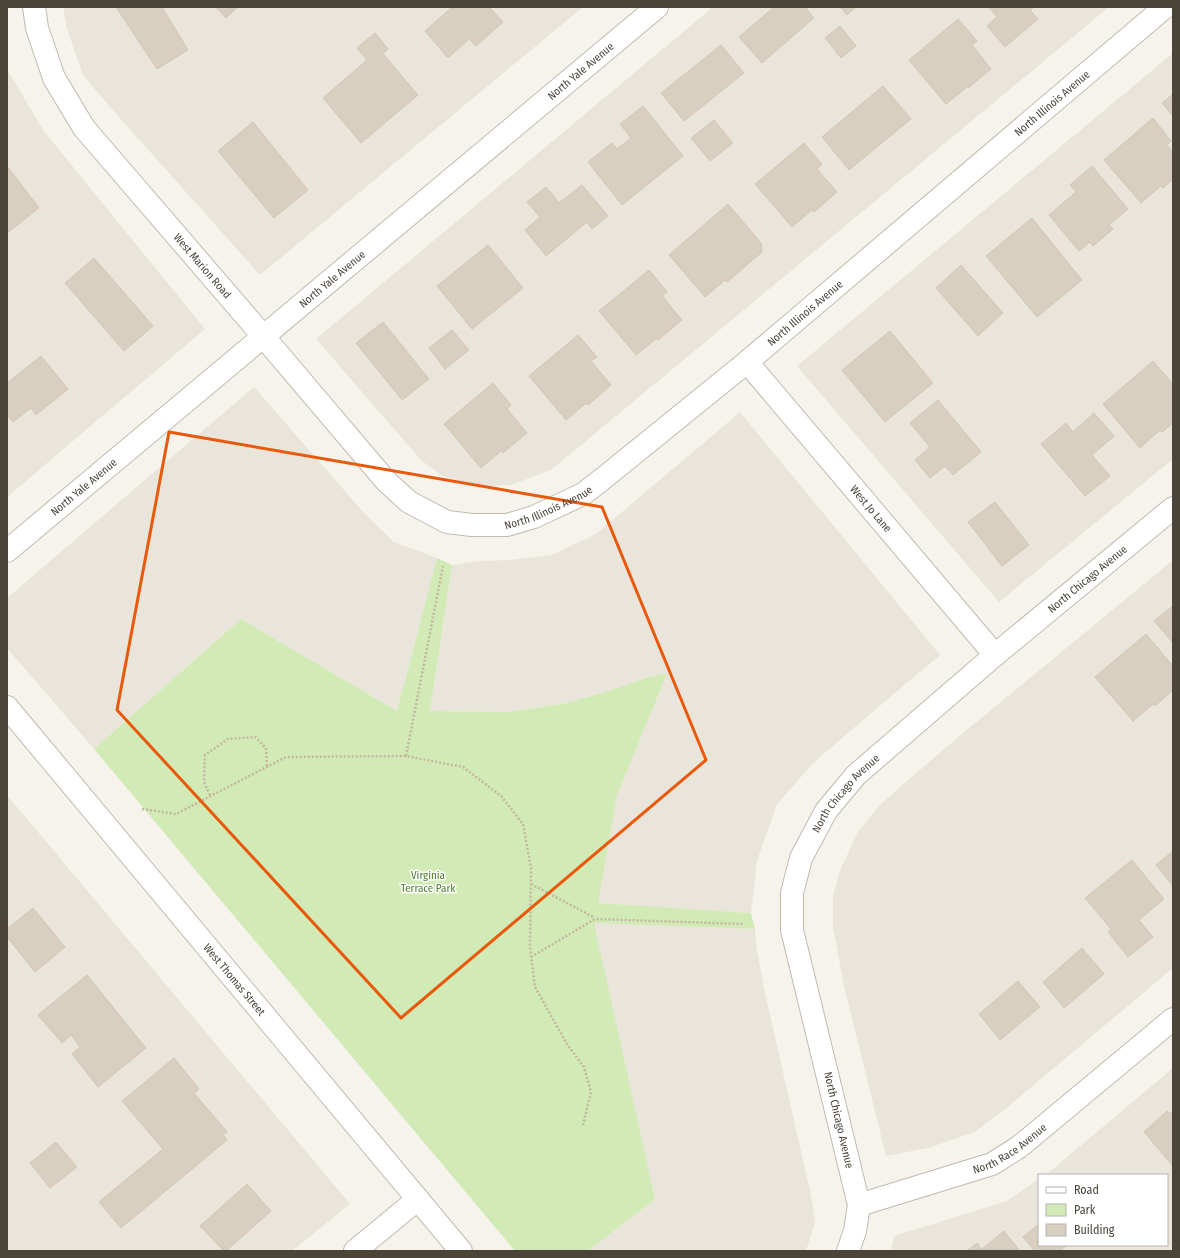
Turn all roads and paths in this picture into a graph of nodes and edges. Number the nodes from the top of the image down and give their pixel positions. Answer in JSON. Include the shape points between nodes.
{"nodes":[{"id":1,"x":34,"y":7,"type":"edge"},
{"id":2,"x":657,"y":7,"type":"edge"},
{"id":3,"x":1165,"y":7,"type":"edge"},
{"id":4,"x":263,"y":336,"type":"junction"},
{"id":5,"x":747,"y":362,"type":"junction"},
{"id":6,"x":409,"y":502,"type":"joint"},
{"id":7,"x":1173,"y":508,"type":"edge"},
{"id":8,"x":7,"y":551,"type":"edge"},
{"id":9,"x":443,"y":566,"type":"dead end"},
{"id":10,"x":995,"y":655,"type":"junction"},
{"id":11,"x":7,"y":707,"type":"edge"},
{"id":12,"x":406,"y":756,"type":"junction"},
{"id":13,"x":267,"y":767,"type":"junction"},
{"id":14,"x":210,"y":795,"type":"junction"},
{"id":15,"x":142,"y":809,"type":"dead end"},
{"id":16,"x":531,"y":884,"type":"junction"},
{"id":17,"x":595,"y":919,"type":"junction"},
{"id":18,"x":744,"y":924,"type":"dead end"},
{"id":19,"x":531,"y":957,"type":"junction"},
{"id":20,"x":1173,"y":1019,"type":"edge"},
{"id":21,"x":583,"y":1125,"type":"dead end"},
{"id":22,"x":418,"y":1199,"type":"junction"},
{"id":23,"x":859,"y":1205,"type":"junction"},
{"id":24,"x":355,"y":1251,"type":"edge"},
{"id":25,"x":461,"y":1251,"type":"edge"},
{"id":26,"x":848,"y":1251,"type":"edge"}],
"edges":[{"from":1,"to":4,"type":"street","name":"West Marion Road","via":[[37,28],[54,78],[84,128]]},
{"from":2,"to":4,"type":"street","name":"North Yale Avenue"},
{"from":3,"to":5,"type":"street","name":"North Illinois Avenue"},
{"from":4,"to":6,"type":"street","name":"West Marion Road","via":[[386,480]]},
{"from":4,"to":8,"type":"street","name":"North Yale Avenue"},
{"from":5,"to":6,"type":"street","name":"North Illinois Avenue","via":[[583,494],[534,517],[507,525],[447,522]]},
{"from":5,"to":10,"type":"street","name":"West Jo Lane"},
{"from":7,"to":10,"type":"street","name":"North Chicago Avenue"},
{"from":9,"to":12,"type":"path"},
{"from":10,"to":23,"type":"street","name":"North Chicago Avenue","via":[[856,775],[826,811],[801,858],[792,893],[792,930]]},
{"from":11,"to":22,"type":"street","name":"West Thomas Street"},
{"from":12,"to":13,"type":"path","via":[[286,757]]},
{"from":12,"to":16,"type":"path","via":[[463,767],[501,796],[523,824],[531,868]]},
{"from":13,"to":14,"type":"path"},
{"from":13,"to":14,"type":"path","via":[[266,748],[254,737],[228,739],[206,755],[204,782]]},
{"from":14,"to":15,"type":"path","via":[[176,814]]},
{"from":16,"to":17,"type":"path"},
{"from":16,"to":19,"type":"path"},
{"from":17,"to":18,"type":"path"},
{"from":17,"to":19,"type":"path"},
{"from":19,"to":21,"type":"path","via":[[535,987],[567,1044],[584,1066],[591,1092]]},
{"from":20,"to":23,"type":"street","name":"North Race Avenue","via":[[1019,1147],[992,1164]]},
{"from":22,"to":24,"type":"street"},
{"from":22,"to":25,"type":"street","name":"West Thomas Street"},
{"from":23,"to":26,"type":"street","via":[[855,1232]]}]}
